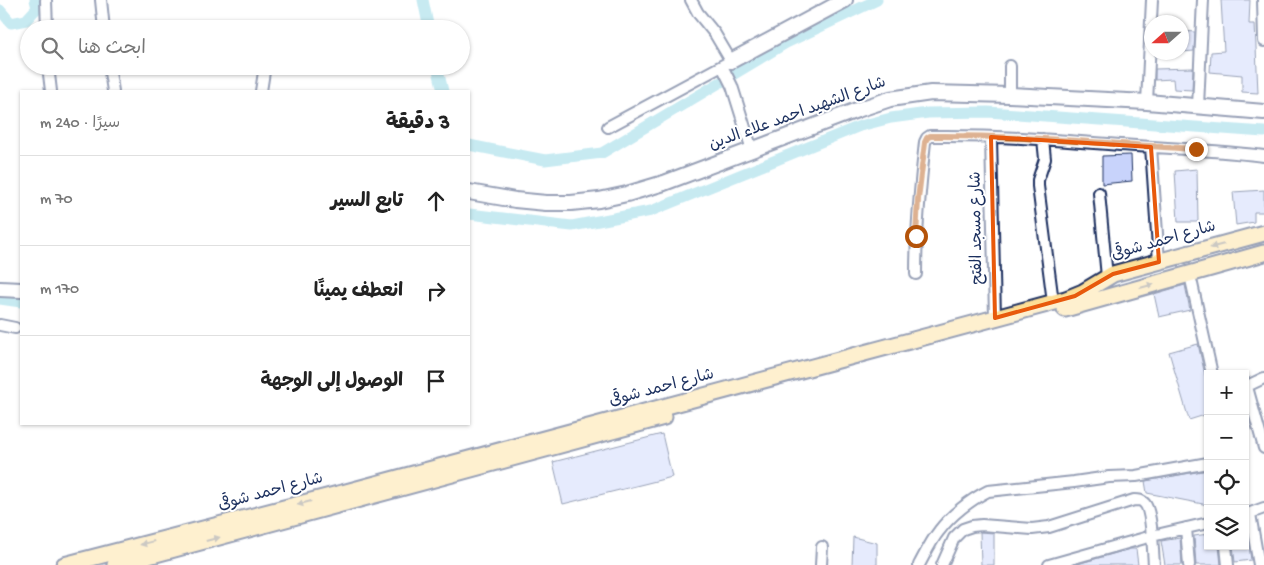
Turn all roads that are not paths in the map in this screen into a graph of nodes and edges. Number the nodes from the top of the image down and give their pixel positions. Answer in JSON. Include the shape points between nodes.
{"nodes":[{"id":1,"x":46,"y":0,"type":"edge"},
{"id":2,"x":100,"y":0,"type":"edge"},
{"id":3,"x":691,"y":0,"type":"edge"},
{"id":4,"x":845,"y":0,"type":"edge"},
{"id":5,"x":1152,"y":0,"type":"edge"},
{"id":6,"x":1204,"y":0,"type":"edge"},
{"id":7,"x":1263,"y":0,"type":"edge"},
{"id":8,"x":47,"y":20,"type":"edge"},
{"id":9,"x":103,"y":20,"type":"edge"},
{"id":10,"x":1264,"y":41,"type":"edge"},
{"id":11,"x":726,"y":66,"type":"junction"},
{"id":12,"x":1010,"y":66,"type":"dead end"},
{"id":13,"x":49,"y":75,"type":"edge"},
{"id":14,"x":110,"y":75,"type":"edge"},
{"id":15,"x":263,"y":75,"type":"edge"},
{"id":16,"x":50,"y":90,"type":"edge"},
{"id":17,"x":113,"y":90,"type":"edge"},
{"id":18,"x":260,"y":90,"type":"edge"},
{"id":19,"x":1010,"y":95,"type":"junction"},
{"id":20,"x":1147,"y":102,"type":"junction"},
{"id":21,"x":1198,"y":106,"type":"junction"},
{"id":22,"x":1264,"y":112,"type":"edge"},
{"id":23,"x":608,"y":127,"type":"dead end"},
{"id":24,"x":991,"y":137,"type":"junction"},
{"id":25,"x":1043,"y":139,"type":"junction"},
{"id":26,"x":1151,"y":147,"type":"junction"},
{"id":27,"x":752,"y":150,"type":"junction"},
{"id":28,"x":1264,"y":156,"type":"edge"},
{"id":29,"x":470,"y":192,"type":"edge"},
{"id":30,"x":1099,"y":193,"type":"dead end"},
{"id":31,"x":1264,"y":233,"type":"edge"},
{"id":32,"x":1264,"y":253,"type":"edge"},
{"id":33,"x":1158,"y":262,"type":"junction"},
{"id":34,"x":916,"y":274,"type":"dead end"},
{"id":35,"x":1113,"y":275,"type":"junction"},
{"id":36,"x":1190,"y":275,"type":"junction"},
{"id":37,"x":0,"y":289,"type":"edge"},
{"id":38,"x":20,"y":290,"type":"edge"},
{"id":39,"x":1125,"y":292,"type":"junction"},
{"id":40,"x":1053,"y":302,"type":"junction"},
{"id":41,"x":995,"y":318,"type":"junction"},
{"id":42,"x":0,"y":325,"type":"edge"},
{"id":43,"x":15,"y":328,"type":"dead end"},
{"id":44,"x":1211,"y":370,"type":"edge"},
{"id":45,"x":1264,"y":378,"type":"edge"},
{"id":46,"x":1249,"y":386,"type":"edge"},
{"id":47,"x":1249,"y":397,"type":"edge"},
{"id":48,"x":1264,"y":448,"type":"edge"},
{"id":49,"x":1204,"y":463,"type":"edge"},
{"id":50,"x":1264,"y":508,"type":"edge"},
{"id":51,"x":1249,"y":513,"type":"edge"},
{"id":52,"x":1249,"y":518,"type":"edge"},
{"id":53,"x":1204,"y":524,"type":"edge"},
{"id":54,"x":1186,"y":528,"type":"junction"},
{"id":55,"x":1152,"y":536,"type":"junction"},
{"id":56,"x":1260,"y":539,"type":"edge"},
{"id":57,"x":822,"y":547,"type":"dead end"},
{"id":58,"x":1226,"y":550,"type":"edge"},
{"id":59,"x":927,"y":551,"type":"junction"},
{"id":60,"x":64,"y":565,"type":"edge"},
{"id":61,"x":115,"y":565,"type":"edge"},
{"id":62,"x":820,"y":565,"type":"edge"},
{"id":63,"x":918,"y":565,"type":"edge"},
{"id":64,"x":926,"y":565,"type":"edge"},
{"id":65,"x":942,"y":565,"type":"edge"},
{"id":66,"x":1049,"y":565,"type":"edge"},
{"id":67,"x":1154,"y":565,"type":"edge"},
{"id":68,"x":1189,"y":565,"type":"edge"},
{"id":69,"x":1228,"y":565,"type":"edge"},
{"id":70,"x":1259,"y":565,"type":"edge"}],
"edges":[{"from":1,"to":8,"type":"street"},
{"from":2,"to":9,"type":"street"},
{"from":3,"to":11,"type":"street","via":[[715,34]]},
{"from":4,"to":11,"type":"main road"},
{"from":5,"to":20,"type":"street"},
{"from":6,"to":21,"type":"street"},
{"from":7,"to":10,"type":"street"},
{"from":11,"to":23,"type":"street"},
{"from":11,"to":27,"type":"street"},
{"from":12,"to":19,"type":"street"},
{"from":13,"to":16,"type":"street"},
{"from":14,"to":17,"type":"street"},
{"from":15,"to":18,"type":"street"},
{"from":19,"to":20,"type":"main road","name":"شارع الشهيد احمد علاء الدين"},
{"from":19,"to":27,"type":"main road","name":"شارع الشهيد احمد علاء الدين","via":[[932,93],[890,99]]},
{"from":20,"to":21,"type":"main road","name":"شارع الشهيد احمد علاء الدين"},
{"from":21,"to":22,"type":"main road","name":"شارع الشهيد احمد علاء الدين"},
{"from":24,"to":25,"type":"street"},
{"from":24,"to":34,"type":"street","via":[[927,138],[918,199]]},
{"from":24,"to":41,"type":"street","name":"شارع مسجد الفتح"},
{"from":25,"to":26,"type":"street"},
{"from":25,"to":40,"type":"street","via":[[1044,158],[1038,186]]},
{"from":26,"to":28,"type":"street"},
{"from":26,"to":33,"type":"street"},
{"from":27,"to":29,"type":"main road","name":"شارع الشهيد احمد علاء الدين","via":[[646,189],[598,200],[546,204]]},
{"from":30,"to":35,"type":"street"},
{"from":31,"to":33,"type":"main road","name":"شارع احمد شوقى","one_way":true},
{"from":32,"to":36,"type":"main road","name":"شارع احمد شوقى"},
{"from":33,"to":35,"type":"main road","name":"شارع احمد شوقى"},
{"from":35,"to":39,"type":"main road"},
{"from":35,"to":40,"type":"main road","name":"شارع احمد شوقى","via":[[1075,296]]},
{"from":39,"to":36,"type":"main road","name":"شارع احمد شوقى","one_way":true},
{"from":36,"to":44,"type":"street"},
{"from":37,"to":38,"type":"main road"},
{"from":61,"to":39,"type":"main road","name":"شارع احمد شوقى","one_way":true},
{"from":40,"to":41,"type":"main road","name":"شارع احمد شوقى"},
{"from":41,"to":60,"type":"main road","name":"شارع احمد شوقى","one_way":true},
{"from":42,"to":43,"type":"street"},
{"from":45,"to":46,"type":"street"},
{"from":47,"to":48,"type":"street"},
{"from":49,"to":59,"type":"street","via":[[1136,476],[988,491],[946,522]]},
{"from":50,"to":51,"type":"street"},
{"from":52,"to":56,"type":"street"},
{"from":53,"to":54,"type":"street"},
{"from":54,"to":55,"type":"street"},
{"from":54,"to":68,"type":"street"},
{"from":55,"to":65,"type":"street","via":[[1148,508],[1141,500],[1134,500],[1041,529],[982,526],[963,529],[954,538]]},
{"from":55,"to":66,"type":"street"},
{"from":55,"to":67,"type":"street"},
{"from":56,"to":70,"type":"street"},
{"from":57,"to":62,"type":"street"},
{"from":58,"to":69,"type":"street"},
{"from":59,"to":63,"type":"street"},
{"from":59,"to":64,"type":"street"}]}
